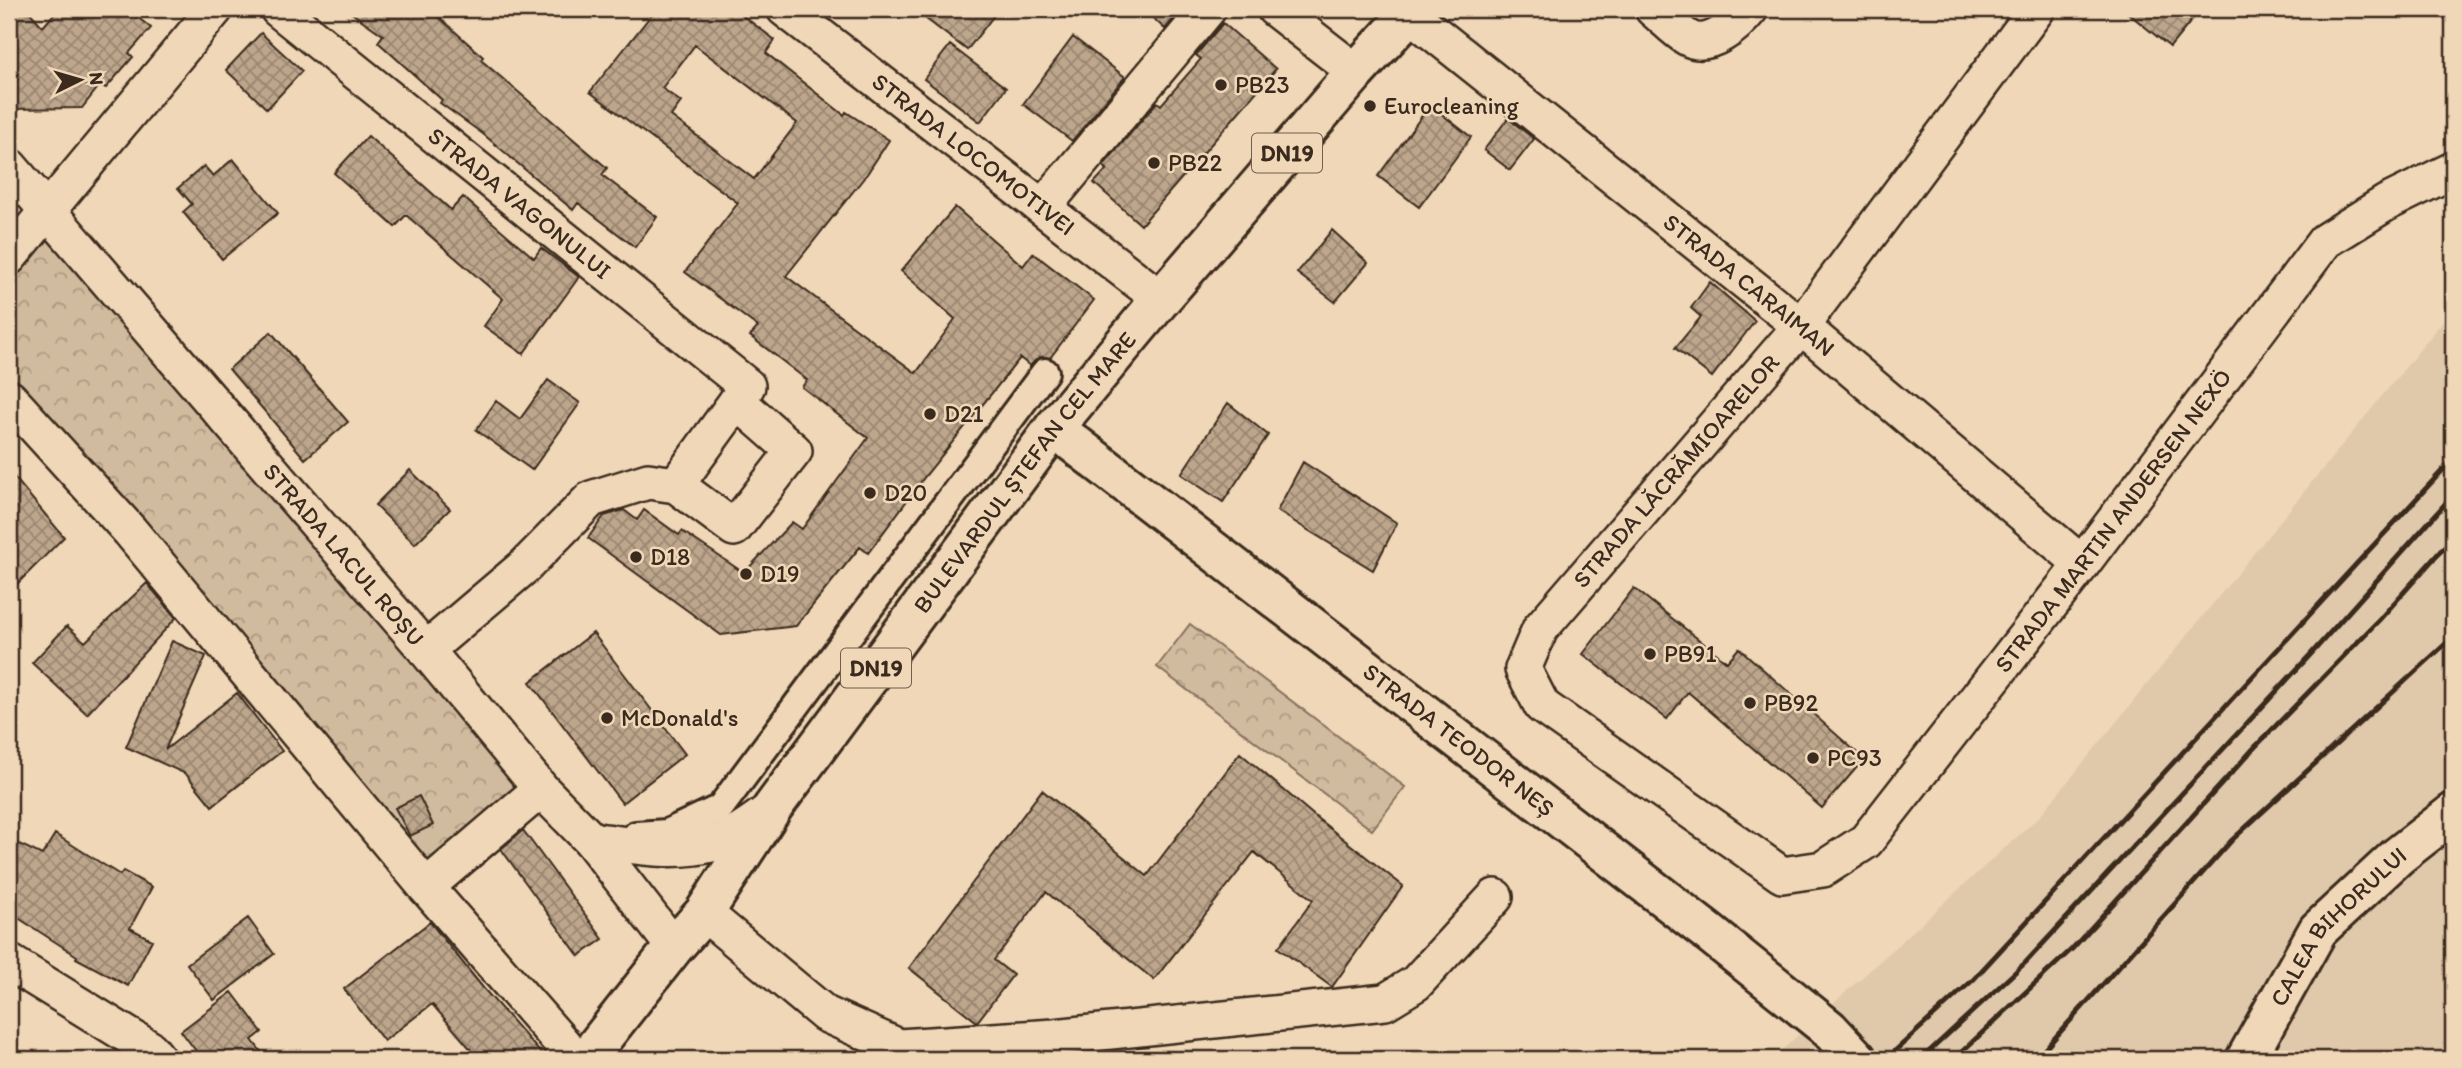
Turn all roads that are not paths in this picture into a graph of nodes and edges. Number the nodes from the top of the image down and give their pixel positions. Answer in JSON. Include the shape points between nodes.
{"nodes":[{"id":1,"x":215,"y":9,"type":"edge"},
{"id":2,"x":278,"y":9,"type":"edge"},
{"id":3,"x":785,"y":9,"type":"edge"},
{"id":4,"x":1208,"y":9,"type":"edge"},
{"id":5,"x":1275,"y":9,"type":"edge"},
{"id":6,"x":1653,"y":9,"type":"edge"},
{"id":7,"x":1750,"y":9,"type":"edge"},
{"id":8,"x":2037,"y":9,"type":"edge"},
{"id":9,"x":1412,"y":11,"type":"edge"},
{"id":10,"x":1356,"y":72,"type":"junction"},
{"id":11,"x":9,"y":166,"type":"edge"},
{"id":12,"x":2453,"y":170,"type":"edge"},
{"id":13,"x":1043,"y":207,"type":"junction"},
{"id":14,"x":47,"y":210,"type":"junction"},
{"id":15,"x":9,"y":257,"type":"edge"},
{"id":16,"x":1161,"y":299,"type":"junction"},
{"id":17,"x":1801,"y":327,"type":"junction"},
{"id":18,"x":1045,"y":372,"type":"dead end"},
{"id":19,"x":9,"y":398,"type":"edge"},
{"id":20,"x":737,"y":401,"type":"junction"},
{"id":21,"x":1054,"y":428,"type":"junction"},
{"id":22,"x":676,"y":485,"type":"junction"},
{"id":23,"x":2082,"y":564,"type":"junction"},
{"id":24,"x":426,"y":650,"type":"junction"},
{"id":25,"x":541,"y":789,"type":"junction"},
{"id":26,"x":773,"y":807,"type":"junction"},
{"id":27,"x":2453,"y":813,"type":"edge"},
{"id":28,"x":628,"y":835,"type":"dead end"},
{"id":29,"x":591,"y":840,"type":"junction"},
{"id":30,"x":1782,"y":875,"type":"joint"},
{"id":31,"x":426,"y":887,"type":"junction"},
{"id":32,"x":1495,"y":897,"type":"dead end"},
{"id":33,"x":704,"y":913,"type":"junction"},
{"id":34,"x":674,"y":947,"type":"junction"},
{"id":35,"x":9,"y":962,"type":"edge"},
{"id":36,"x":149,"y":1056,"type":"edge"},
{"id":37,"x":576,"y":1059,"type":"edge"},
{"id":38,"x":586,"y":1059,"type":"edge"},
{"id":39,"x":1857,"y":1059,"type":"edge"},
{"id":40,"x":2246,"y":1059,"type":"edge"}],
"edges":[{"from":1,"to":14,"type":"street"},
{"from":2,"to":20,"type":"street","name":"STRADA VAGONULUI","via":[[747,386]]},
{"from":3,"to":13,"type":"street","name":"STRADA LOCOMOTIVEI"},
{"from":4,"to":13,"type":"street"},
{"from":5,"to":10,"type":"street"},
{"from":6,"to":7,"type":"street","via":[[1690,40],[1711,40]]},
{"from":8,"to":17,"type":"street","name":"STRADA LĂCRĂMIOARELOR"},
{"from":9,"to":10,"type":"main road","name":"BULEVARDUL ȘTEFAN CEL MARE","number":"DN19"},
{"from":9,"to":17,"type":"street","name":"STRADA CARAIMAN"},
{"from":10,"to":16,"type":"main road","name":"BULEVARDUL ȘTEFAN CEL MARE","number":"DN19"},
{"from":11,"to":14,"type":"street","name":"STRADA LACUL ROȘU"},
{"from":12,"to":23,"type":"street","name":"STRADA MARTIN ANDERSEN NEXÖ","via":[[2386,203],[2325,241]]},
{"from":13,"to":16,"type":"street","name":"STRADA LOCOMOTIVEI"},
{"from":14,"to":15,"type":"street"},
{"from":14,"to":24,"type":"street","name":"STRADA LACUL ROȘU"},
{"from":16,"to":21,"type":"main road","name":"BULEVARDUL ȘTEFAN CEL MARE","number":"DN19"},
{"from":17,"to":23,"type":"street","name":"STRADA CARAIMAN"},
{"from":17,"to":30,"type":"street","name":"STRADA LĂCRĂMIOARELOR","via":[[1540,629],[1523,669],[1542,706]]},
{"from":18,"to":28,"type":"street","via":[[720,808],[667,833]]},
{"from":19,"to":31,"type":"street","via":[[130,531]]},
{"from":20,"to":22,"type":"street"},
{"from":20,"to":22,"type":"street","via":[[794,451],[734,528]]},
{"from":21,"to":26,"type":"main road","name":"BULEVARDUL ȘTEFAN CEL MARE","number":"DN19"},
{"from":21,"to":39,"type":"main road","name":"STRADA TEODOR NEȘ","via":[[1708,932],[1829,1029]]},
{"from":22,"to":24,"type":"street","via":[[648,481],[591,499],[525,566]]},
{"from":23,"to":30,"type":"street","name":"STRADA MARTIN ANDERSEN NEXÖ","via":[[1866,841],[1823,869]]},
{"from":24,"to":25,"type":"street","name":"STRADA LACUL ROȘU"},
{"from":25,"to":29,"type":"street","name":"STRADA LACUL ROȘU"},
{"from":25,"to":31,"type":"street"},
{"from":26,"to":29,"type":"street","via":[[712,844],[652,847]]},
{"from":26,"to":33,"type":"main road","name":"BULEVARDUL ȘTEFAN CEL MARE","number":"DN19"},
{"from":27,"to":40,"type":"main road","name":"CALEA BIHORULUI","via":[[2398,856],[2318,930]]},
{"from":29,"to":34,"type":"street","name":"STRADA LACUL ROȘU"},
{"from":31,"to":37,"type":"street"},
{"from":32,"to":33,"type":"street","via":[[1416,984],[1385,1002],[1068,1035],[899,1047],[825,1014]]},
{"from":33,"to":34,"type":"main road","name":"BULEVARDUL ȘTEFAN CEL MARE","number":"DN19"},
{"from":34,"to":38,"type":"main road","name":"BULEVARDUL ȘTEFAN CEL MARE","number":"DN19"},
{"from":35,"to":36,"type":"street"}]}
